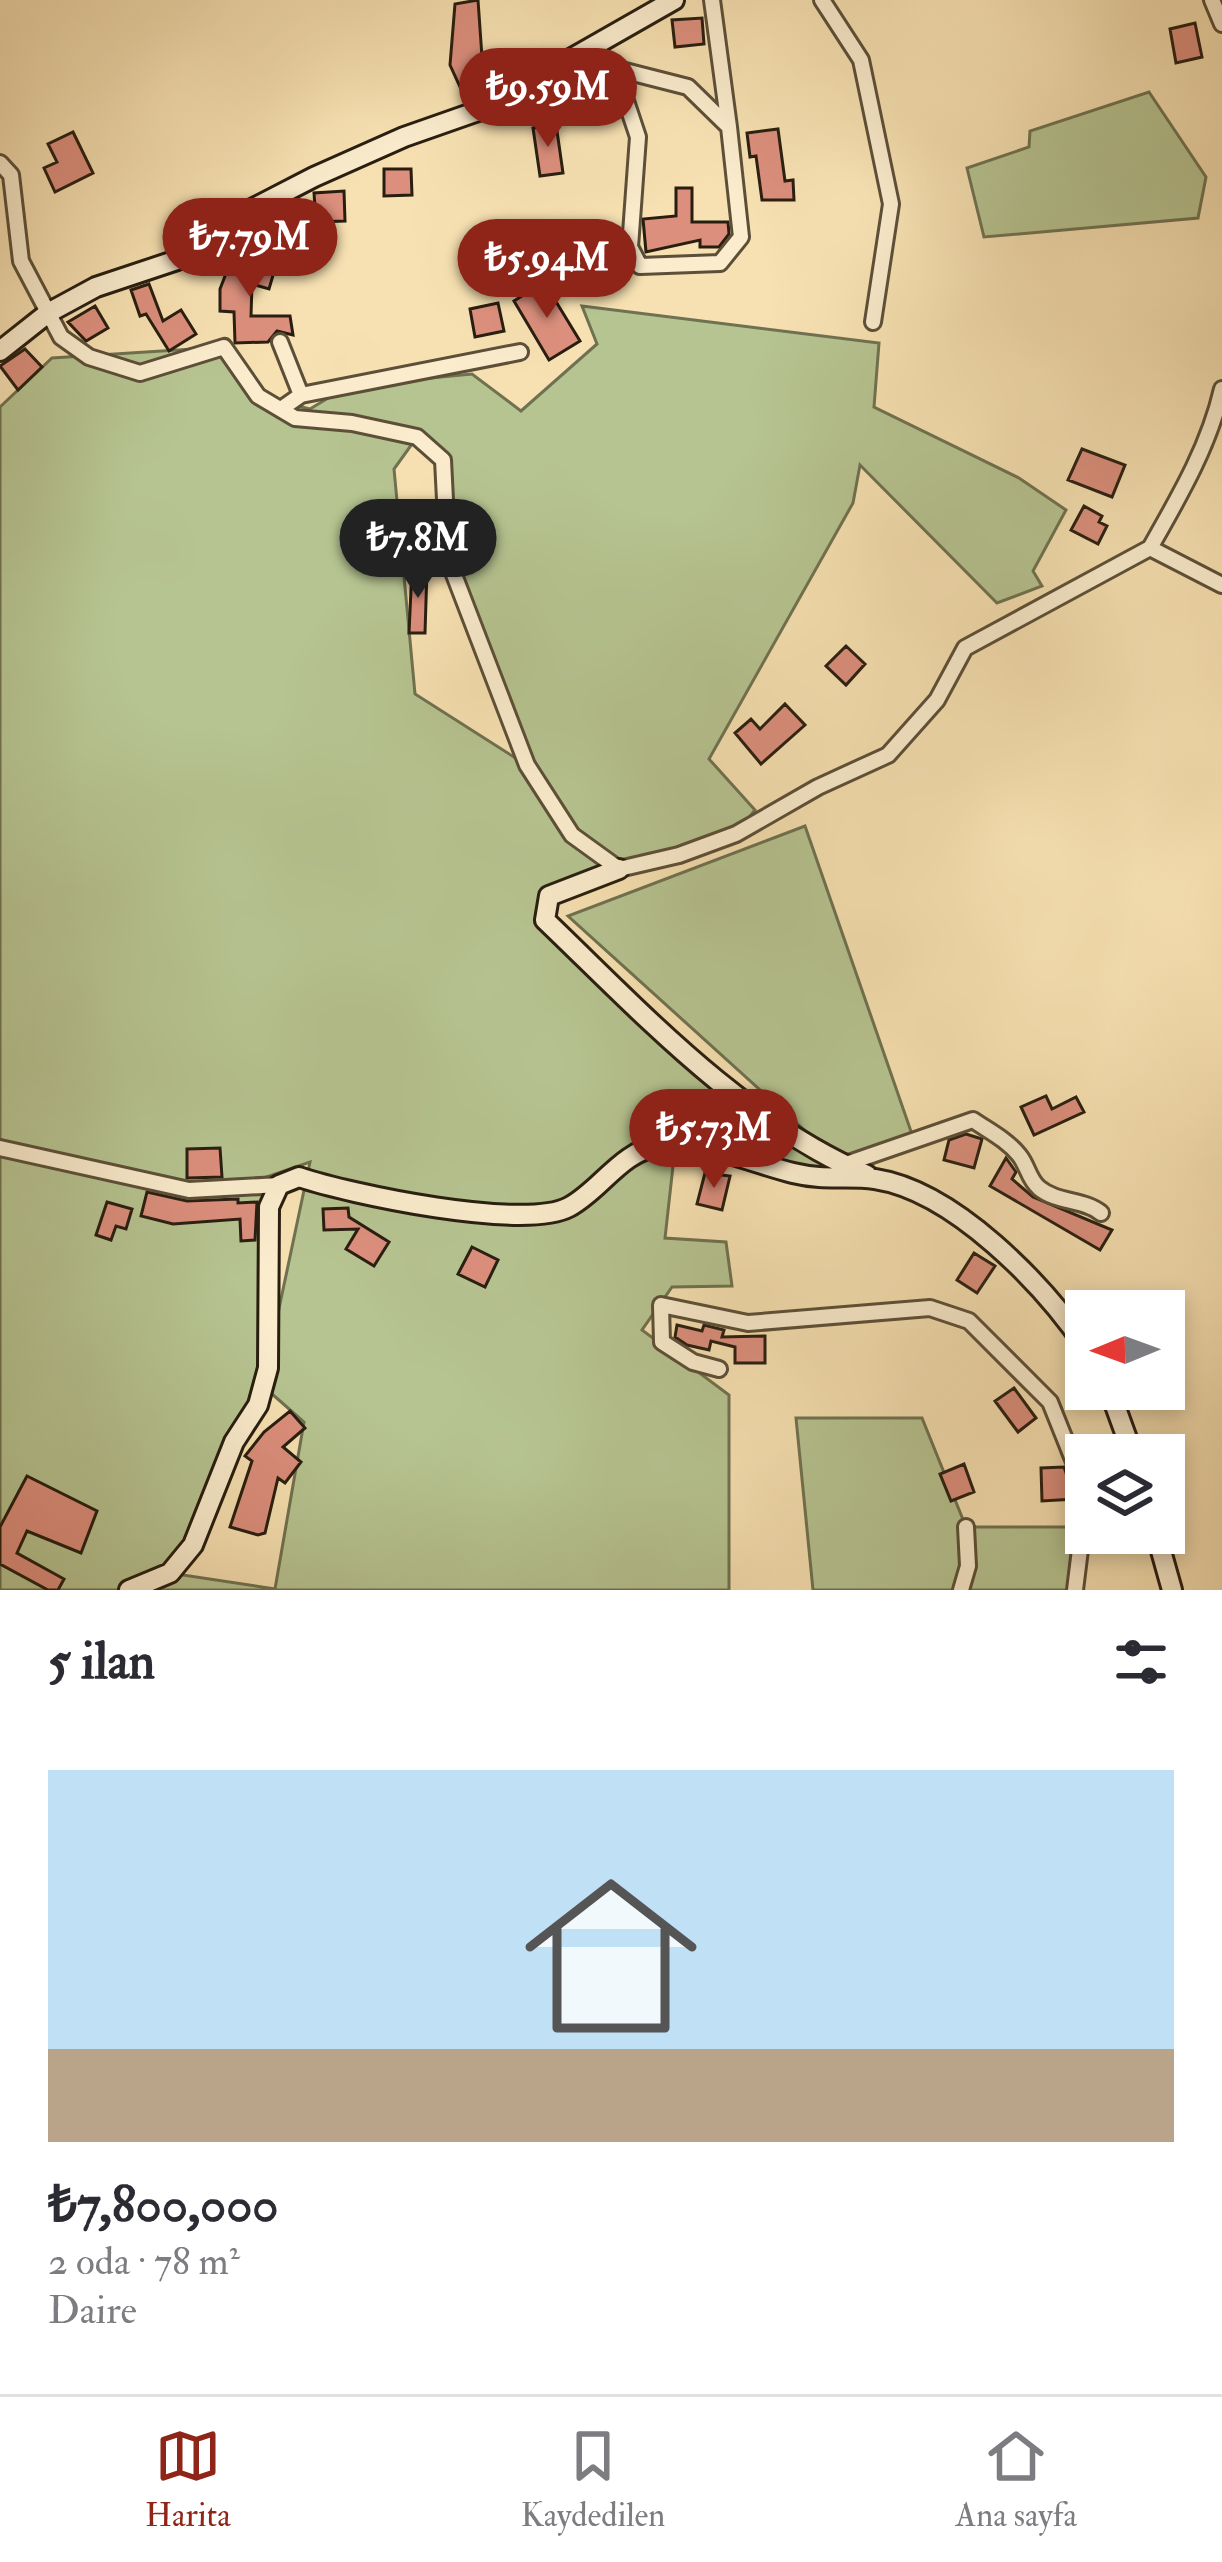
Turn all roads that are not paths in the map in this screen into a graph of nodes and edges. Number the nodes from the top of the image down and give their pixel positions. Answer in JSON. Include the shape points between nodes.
{"nodes":[{"id":1,"x":674,"y":0,"type":"edge"},
{"id":2,"x":712,"y":0,"type":"edge"},
{"id":3,"x":823,"y":0,"type":"edge"},
{"id":4,"x":1212,"y":0,"type":"edge"},
{"id":5,"x":1222,"y":23,"type":"edge"},
{"id":6,"x":574,"y":58,"type":"junction"},
{"id":7,"x":728,"y":127,"type":"junction"},
{"id":8,"x":0,"y":163,"type":"edge"},
{"id":9,"x":48,"y":313,"type":"junction"},
{"id":10,"x":873,"y":322,"type":"dead end"},
{"id":11,"x":280,"y":342,"type":"dead end"},
{"id":12,"x":0,"y":351,"type":"edge"},
{"id":13,"x":520,"y":352,"type":"dead end"},
{"id":14,"x":1222,"y":388,"type":"edge"},
{"id":15,"x":301,"y":395,"type":"junction"},
{"id":16,"x":281,"y":410,"type":"junction"},
{"id":17,"x":1150,"y":548,"type":"junction"},
{"id":18,"x":1222,"y":585,"type":"edge"},
{"id":19,"x":619,"y":869,"type":"junction"},
{"id":20,"x":0,"y":1148,"type":"edge"},
{"id":21,"x":843,"y":1165,"type":"junction"},
{"id":22,"x":877,"y":1179,"type":"junction"},
{"id":23,"x":278,"y":1184,"type":"junction"},
{"id":24,"x":1101,"y":1213,"type":"dead end"},
{"id":25,"x":1065,"y":1322,"type":"edge"},
{"id":26,"x":719,"y":1369,"type":"dead end"},
{"id":27,"x":1065,"y":1442,"type":"edge"},
{"id":28,"x":966,"y":1527,"type":"dead end"},
{"id":29,"x":1080,"y":1554,"type":"edge"},
{"id":30,"x":1162,"y":1554,"type":"edge"},
{"id":31,"x":129,"y":1590,"type":"edge"},
{"id":32,"x":961,"y":1590,"type":"edge"},
{"id":33,"x":1076,"y":1590,"type":"edge"},
{"id":34,"x":1172,"y":1590,"type":"edge"}],
"edges":[{"from":1,"to":6,"type":"street"},
{"from":2,"to":7,"type":"street"},
{"from":3,"to":10,"type":"street","via":[[860,60],[891,204]]},
{"from":4,"to":5,"type":"street"},
{"from":6,"to":7,"type":"street","via":[[688,87]]},
{"from":6,"to":7,"type":"street","via":[[619,80],[638,137],[630,247],[640,266],[720,263],[741,237]]},
{"from":6,"to":9,"type":"street","via":[[481,110],[314,177],[177,260]]},
{"from":8,"to":9,"type":"street","via":[[10,175],[21,260]]},
{"from":9,"to":12,"type":"street"},
{"from":9,"to":16,"type":"street","via":[[61,337],[89,357],[140,373],[224,347],[258,396]]},
{"from":11,"to":15,"type":"street"},
{"from":13,"to":15,"type":"street"},
{"from":14,"to":17,"type":"street","via":[[1199,455]]},
{"from":15,"to":16,"type":"street"},
{"from":16,"to":19,"type":"street","via":[[417,437],[443,460],[448,559],[526,765],[572,835]]},
{"from":17,"to":18,"type":"street"},
{"from":17,"to":19,"type":"street","via":[[964,648],[937,700],[888,755],[736,834]]},
{"from":19,"to":21,"type":"street","via":[[549,896],[545,920],[735,1094]]},
{"from":20,"to":23,"type":"street","via":[[190,1190]]},
{"from":21,"to":22,"type":"street"},
{"from":21,"to":24,"type":"street","via":[[973,1120],[1023,1159],[1043,1192]]},
{"from":22,"to":23,"type":"street","via":[[826,1180],[705,1148],[657,1146],[630,1156],[567,1208],[520,1216],[444,1209],[299,1177]]},
{"from":22,"to":25,"type":"street","via":[[980,1230]]},
{"from":23,"to":31,"type":"street","via":[[269,1207],[268,1368],[258,1405],[234,1442],[193,1545],[170,1573]]},
{"from":26,"to":27,"type":"street","via":[[662,1342],[661,1304],[748,1323],[930,1308],[969,1321],[1050,1402]]},
{"from":28,"to":32,"type":"street"},
{"from":29,"to":33,"type":"street"},
{"from":30,"to":34,"type":"street"}]}
